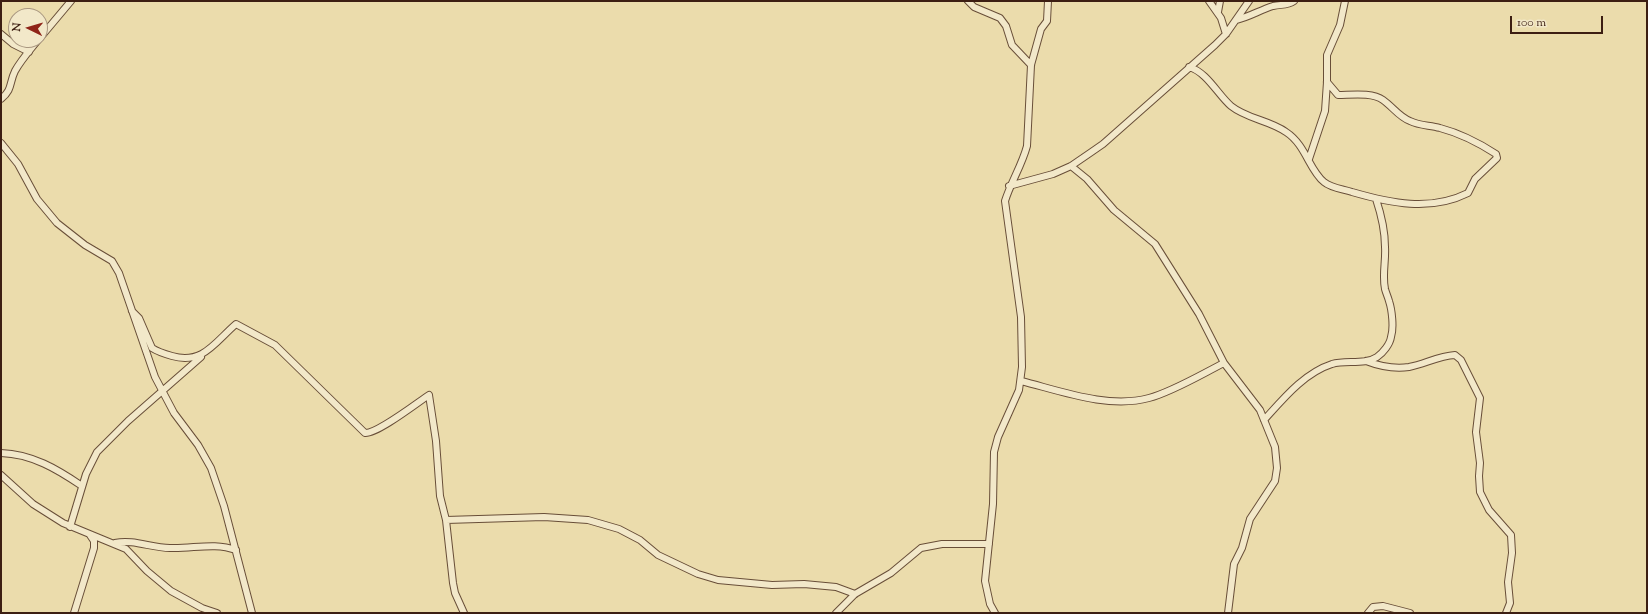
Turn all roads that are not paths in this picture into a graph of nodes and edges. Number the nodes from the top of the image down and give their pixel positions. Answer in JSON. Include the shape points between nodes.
{"nodes":[{"id":1,"x":71,"y":1,"type":"edge"},
{"id":2,"x":968,"y":1,"type":"edge"},
{"id":3,"x":1048,"y":1,"type":"edge"},
{"id":4,"x":1209,"y":1,"type":"edge"},
{"id":5,"x":1220,"y":1,"type":"edge"},
{"id":6,"x":1248,"y":1,"type":"edge"},
{"id":7,"x":1294,"y":1,"type":"edge"},
{"id":8,"x":1345,"y":1,"type":"edge"},
{"id":9,"x":1218,"y":12,"type":"junction"},
{"id":10,"x":1236,"y":20,"type":"junction"},
{"id":11,"x":48,"y":28,"type":"edge"},
{"id":12,"x":1,"y":34,"type":"edge"},
{"id":13,"x":1226,"y":34,"type":"junction"},
{"id":14,"x":31,"y":48,"type":"edge"},
{"id":15,"x":28,"y":52,"type":"junction"},
{"id":16,"x":1031,"y":65,"type":"junction"},
{"id":17,"x":1189,"y":68,"type":"junction"},
{"id":18,"x":1327,"y":82,"type":"junction"},
{"id":19,"x":1,"y":99,"type":"edge"},
{"id":20,"x":1,"y":143,"type":"edge"},
{"id":21,"x":1309,"y":159,"type":"junction"},
{"id":22,"x":1071,"y":166,"type":"junction"},
{"id":23,"x":1009,"y":186,"type":"junction"},
{"id":24,"x":1376,"y":199,"type":"junction"},
{"id":25,"x":132,"y":311,"type":"junction"},
{"id":26,"x":203,"y":355,"type":"junction"},
{"id":27,"x":1366,"y":361,"type":"junction"},
{"id":28,"x":1224,"y":363,"type":"junction"},
{"id":29,"x":1021,"y":381,"type":"junction"},
{"id":30,"x":164,"y":391,"type":"junction"},
{"id":31,"x":1264,"y":420,"type":"junction"},
{"id":32,"x":1,"y":453,"type":"edge"},
{"id":33,"x":1,"y":475,"type":"edge"},
{"id":34,"x":82,"y":486,"type":"junction"},
{"id":35,"x":446,"y":520,"type":"junction"},
{"id":36,"x":70,"y":526,"type":"junction"},
{"id":37,"x":90,"y":534,"type":"junction"},
{"id":38,"x":233,"y":539,"type":"junction"},
{"id":39,"x":115,"y":543,"type":"junction"},
{"id":40,"x":989,"y":544,"type":"junction"},
{"id":41,"x":222,"y":546,"type":"junction"},
{"id":42,"x":236,"y":550,"type":"junction"},
{"id":43,"x":855,"y":594,"type":"junction"},
{"id":44,"x":74,"y":613,"type":"edge"},
{"id":45,"x":217,"y":613,"type":"edge"},
{"id":46,"x":252,"y":613,"type":"edge"},
{"id":47,"x":464,"y":613,"type":"edge"},
{"id":48,"x":836,"y":613,"type":"edge"},
{"id":49,"x":995,"y":613,"type":"edge"},
{"id":50,"x":1228,"y":613,"type":"edge"},
{"id":51,"x":1368,"y":613,"type":"edge"},
{"id":52,"x":1410,"y":613,"type":"edge"},
{"id":53,"x":1506,"y":613,"type":"edge"}],
"edges":[{"from":1,"to":11,"type":"street"},
{"from":2,"to":16,"type":"street","via":[[974,7],[1000,18],[1006,26],[1012,46]]},
{"from":3,"to":16,"type":"street","via":[[1047,21],[1041,30]]},
{"from":4,"to":9,"type":"street"},
{"from":5,"to":9,"type":"street"},
{"from":6,"to":10,"type":"street"},
{"from":7,"to":10,"type":"street"},
{"from":8,"to":18,"type":"street","via":[[1340,25],[1327,55]]},
{"from":9,"to":13,"type":"street"},
{"from":10,"to":13,"type":"street"},
{"from":12,"to":15,"type":"street"},
{"from":13,"to":17,"type":"street"},
{"from":14,"to":15,"type":"street"},
{"from":15,"to":19,"type":"street","via":[[15,72],[10,90]]},
{"from":16,"to":23,"type":"street","via":[[1026,146],[1024,157]]},
{"from":17,"to":21,"type":"street","via":[[1198,71],[1241,113],[1286,132],[1299,144]]},
{"from":17,"to":22,"type":"street","via":[[1104,144]]},
{"from":18,"to":21,"type":"street","via":[[1323,120]]},
{"from":18,"to":24,"type":"street","via":[[1338,95],[1382,99],[1409,121],[1423,126],[1439,127],[1496,154],[1497,158],[1475,179],[1468,193],[1463,195],[1420,205]]},
{"from":20,"to":25,"type":"street","via":[[18,164],[37,199],[57,223],[84,245],[113,262],[120,273]]},
{"from":21,"to":24,"type":"street","via":[[1324,182]]},
{"from":22,"to":23,"type":"street","via":[[1053,174]]},
{"from":22,"to":28,"type":"street","via":[[1087,179],[1114,210],[1155,244],[1199,314]]},
{"from":23,"to":29,"type":"street","via":[[1005,213],[1021,317]]},
{"from":24,"to":27,"type":"street","via":[[1385,247],[1383,269],[1385,290],[1390,301],[1392,337],[1377,357]]},
{"from":25,"to":26,"type":"street","via":[[139,318],[154,349],[184,359]]},
{"from":25,"to":30,"type":"street","via":[[151,367]]},
{"from":26,"to":30,"type":"street"},
{"from":26,"to":35,"type":"street","via":[[236,324],[253,331],[275,345],[366,433],[385,424],[429,395],[440,496]]},
{"from":27,"to":31,"type":"street","via":[[1333,364],[1315,371]]},
{"from":27,"to":53,"type":"street","via":[[1378,365],[1408,367],[1441,356],[1454,355],[1461,360],[1480,398],[1476,432],[1480,492],[1489,510],[1511,535],[1512,553],[1508,582],[1510,603]]},
{"from":28,"to":29,"type":"street","via":[[1156,396],[1126,401],[1075,395]]},
{"from":28,"to":31,"type":"street","via":[[1260,410]]},
{"from":29,"to":40,"type":"street","via":[[1016,400],[998,437],[994,452],[994,504]]},
{"from":30,"to":34,"type":"street","via":[[128,421],[97,452]]},
{"from":30,"to":38,"type":"street","via":[[174,413],[198,445],[211,468]]},
{"from":31,"to":50,"type":"street","via":[[1277,456],[1275,480],[1250,519],[1242,548],[1234,564]]},
{"from":32,"to":34,"type":"street","via":[[32,458],[60,471]]},
{"from":33,"to":36,"type":"street","via":[[33,504]]},
{"from":34,"to":36,"type":"street"},
{"from":35,"to":43,"type":"street","via":[[544,517],[588,520],[618,528],[640,540],[658,555],[698,574],[718,580],[772,585],[828,586]]},
{"from":35,"to":47,"type":"street","via":[[455,593]]},
{"from":36,"to":37,"type":"street"},
{"from":37,"to":39,"type":"street"},
{"from":37,"to":44,"type":"street","via":[[94,548]]},
{"from":38,"to":41,"type":"street"},
{"from":38,"to":42,"type":"street"},
{"from":39,"to":41,"type":"street","via":[[126,541],[170,548]]},
{"from":39,"to":45,"type":"street","via":[[126,549],[171,591]]},
{"from":40,"to":43,"type":"street","via":[[942,544],[921,548],[891,573]]},
{"from":40,"to":49,"type":"street","via":[[985,581],[990,604]]},
{"from":41,"to":42,"type":"street"},
{"from":42,"to":46,"type":"street"},
{"from":43,"to":48,"type":"street"},
{"from":51,"to":52,"type":"street","via":[[1373,607],[1378,606]]}]}
